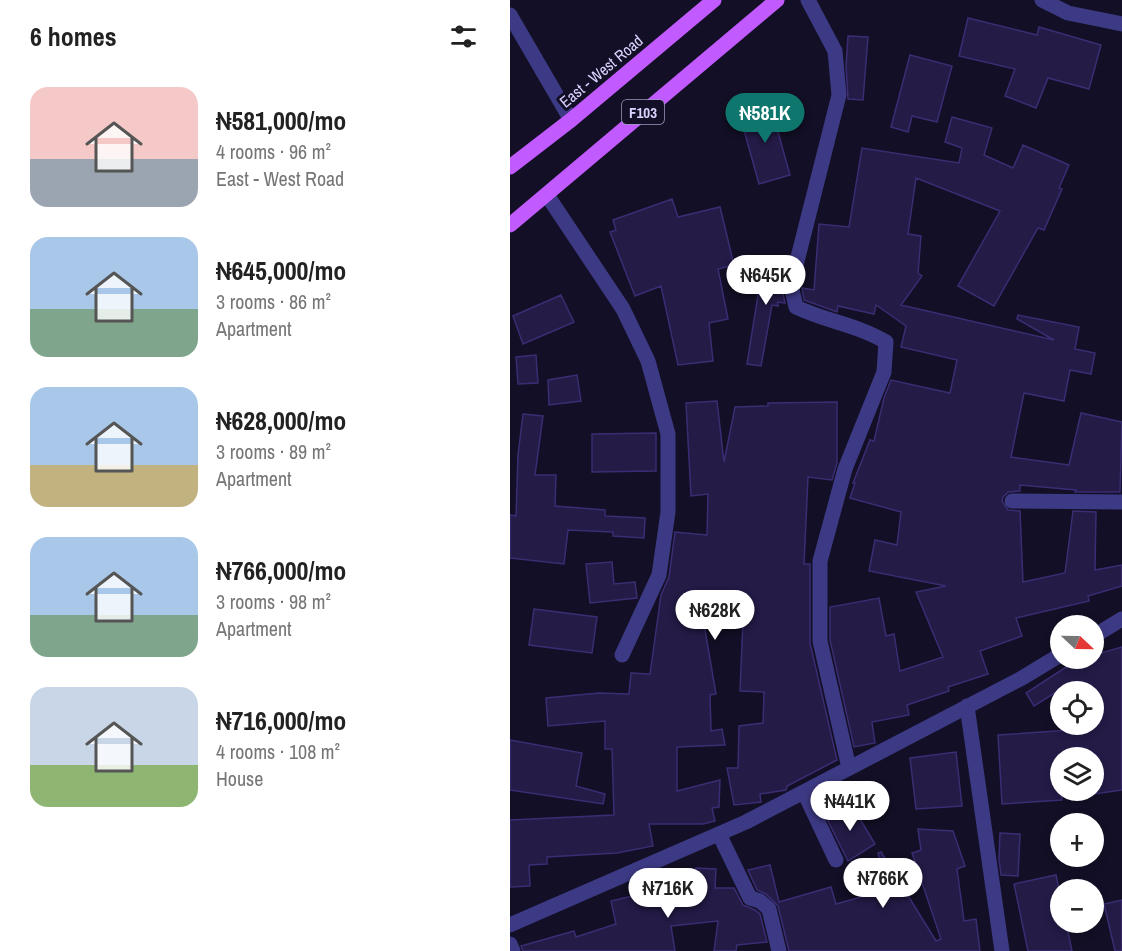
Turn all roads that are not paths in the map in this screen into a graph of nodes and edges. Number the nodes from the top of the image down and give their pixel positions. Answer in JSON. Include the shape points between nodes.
{"nodes":[{"id":1,"x":714,"y":0,"type":"edge"},
{"id":2,"x":777,"y":0,"type":"edge"},
{"id":3,"x":808,"y":0,"type":"edge"},
{"id":4,"x":1042,"y":0,"type":"edge"},
{"id":5,"x":510,"y":15,"type":"edge"},
{"id":6,"x":1122,"y":24,"type":"edge"},
{"id":7,"x":571,"y":120,"type":"junction"},
{"id":8,"x":510,"y":167,"type":"edge"},
{"id":9,"x":547,"y":195,"type":"junction"},
{"id":10,"x":510,"y":225,"type":"edge"},
{"id":11,"x":1012,"y":501,"type":"dead end"},
{"id":12,"x":1122,"y":502,"type":"edge"},
{"id":13,"x":1122,"y":619,"type":"edge"},
{"id":14,"x":1104,"y":630,"type":"edge"},
{"id":15,"x":622,"y":655,"type":"dead end"},
{"id":16,"x":1050,"y":660,"type":"edge"},
{"id":17,"x":967,"y":706,"type":"junction"},
{"id":18,"x":849,"y":768,"type":"junction"},
{"id":19,"x":804,"y":792,"type":"junction"},
{"id":20,"x":718,"y":834,"type":"junction"},
{"id":21,"x":836,"y":860,"type":"dead end"},
{"id":22,"x":510,"y":925,"type":"edge"},
{"id":23,"x":510,"y":944,"type":"edge"},
{"id":24,"x":513,"y":951,"type":"edge"},
{"id":25,"x":779,"y":951,"type":"edge"},
{"id":26,"x":1002,"y":951,"type":"edge"}],
"edges":[{"from":1,"to":7,"type":"main road","name":"East - West Road","number":"F103"},
{"from":2,"to":9,"type":"main road","number":"F103"},
{"from":3,"to":18,"type":"street","via":[[835,51],[839,95],[791,285],[796,307],[869,332],[886,342],[884,372],[845,470],[819,561],[820,640]]},
{"from":4,"to":6,"type":"street","via":[[1068,13]]},
{"from":5,"to":7,"type":"street"},
{"from":7,"to":8,"type":"main road","name":"East - West Road","number":"F103"},
{"from":9,"to":10,"type":"main road","number":"F103"},
{"from":9,"to":15,"type":"street","via":[[623,309],[648,361],[668,434],[668,512],[659,575]]},
{"from":11,"to":12,"type":"street"},
{"from":13,"to":14,"type":"street"},
{"from":16,"to":17,"type":"street"},
{"from":17,"to":18,"type":"street"},
{"from":17,"to":26,"type":"street"},
{"from":18,"to":19,"type":"street"},
{"from":19,"to":20,"type":"street"},
{"from":19,"to":21,"type":"street"},
{"from":20,"to":22,"type":"street"},
{"from":20,"to":25,"type":"street","via":[[750,898],[769,909]]},
{"from":23,"to":24,"type":"street"}]}
